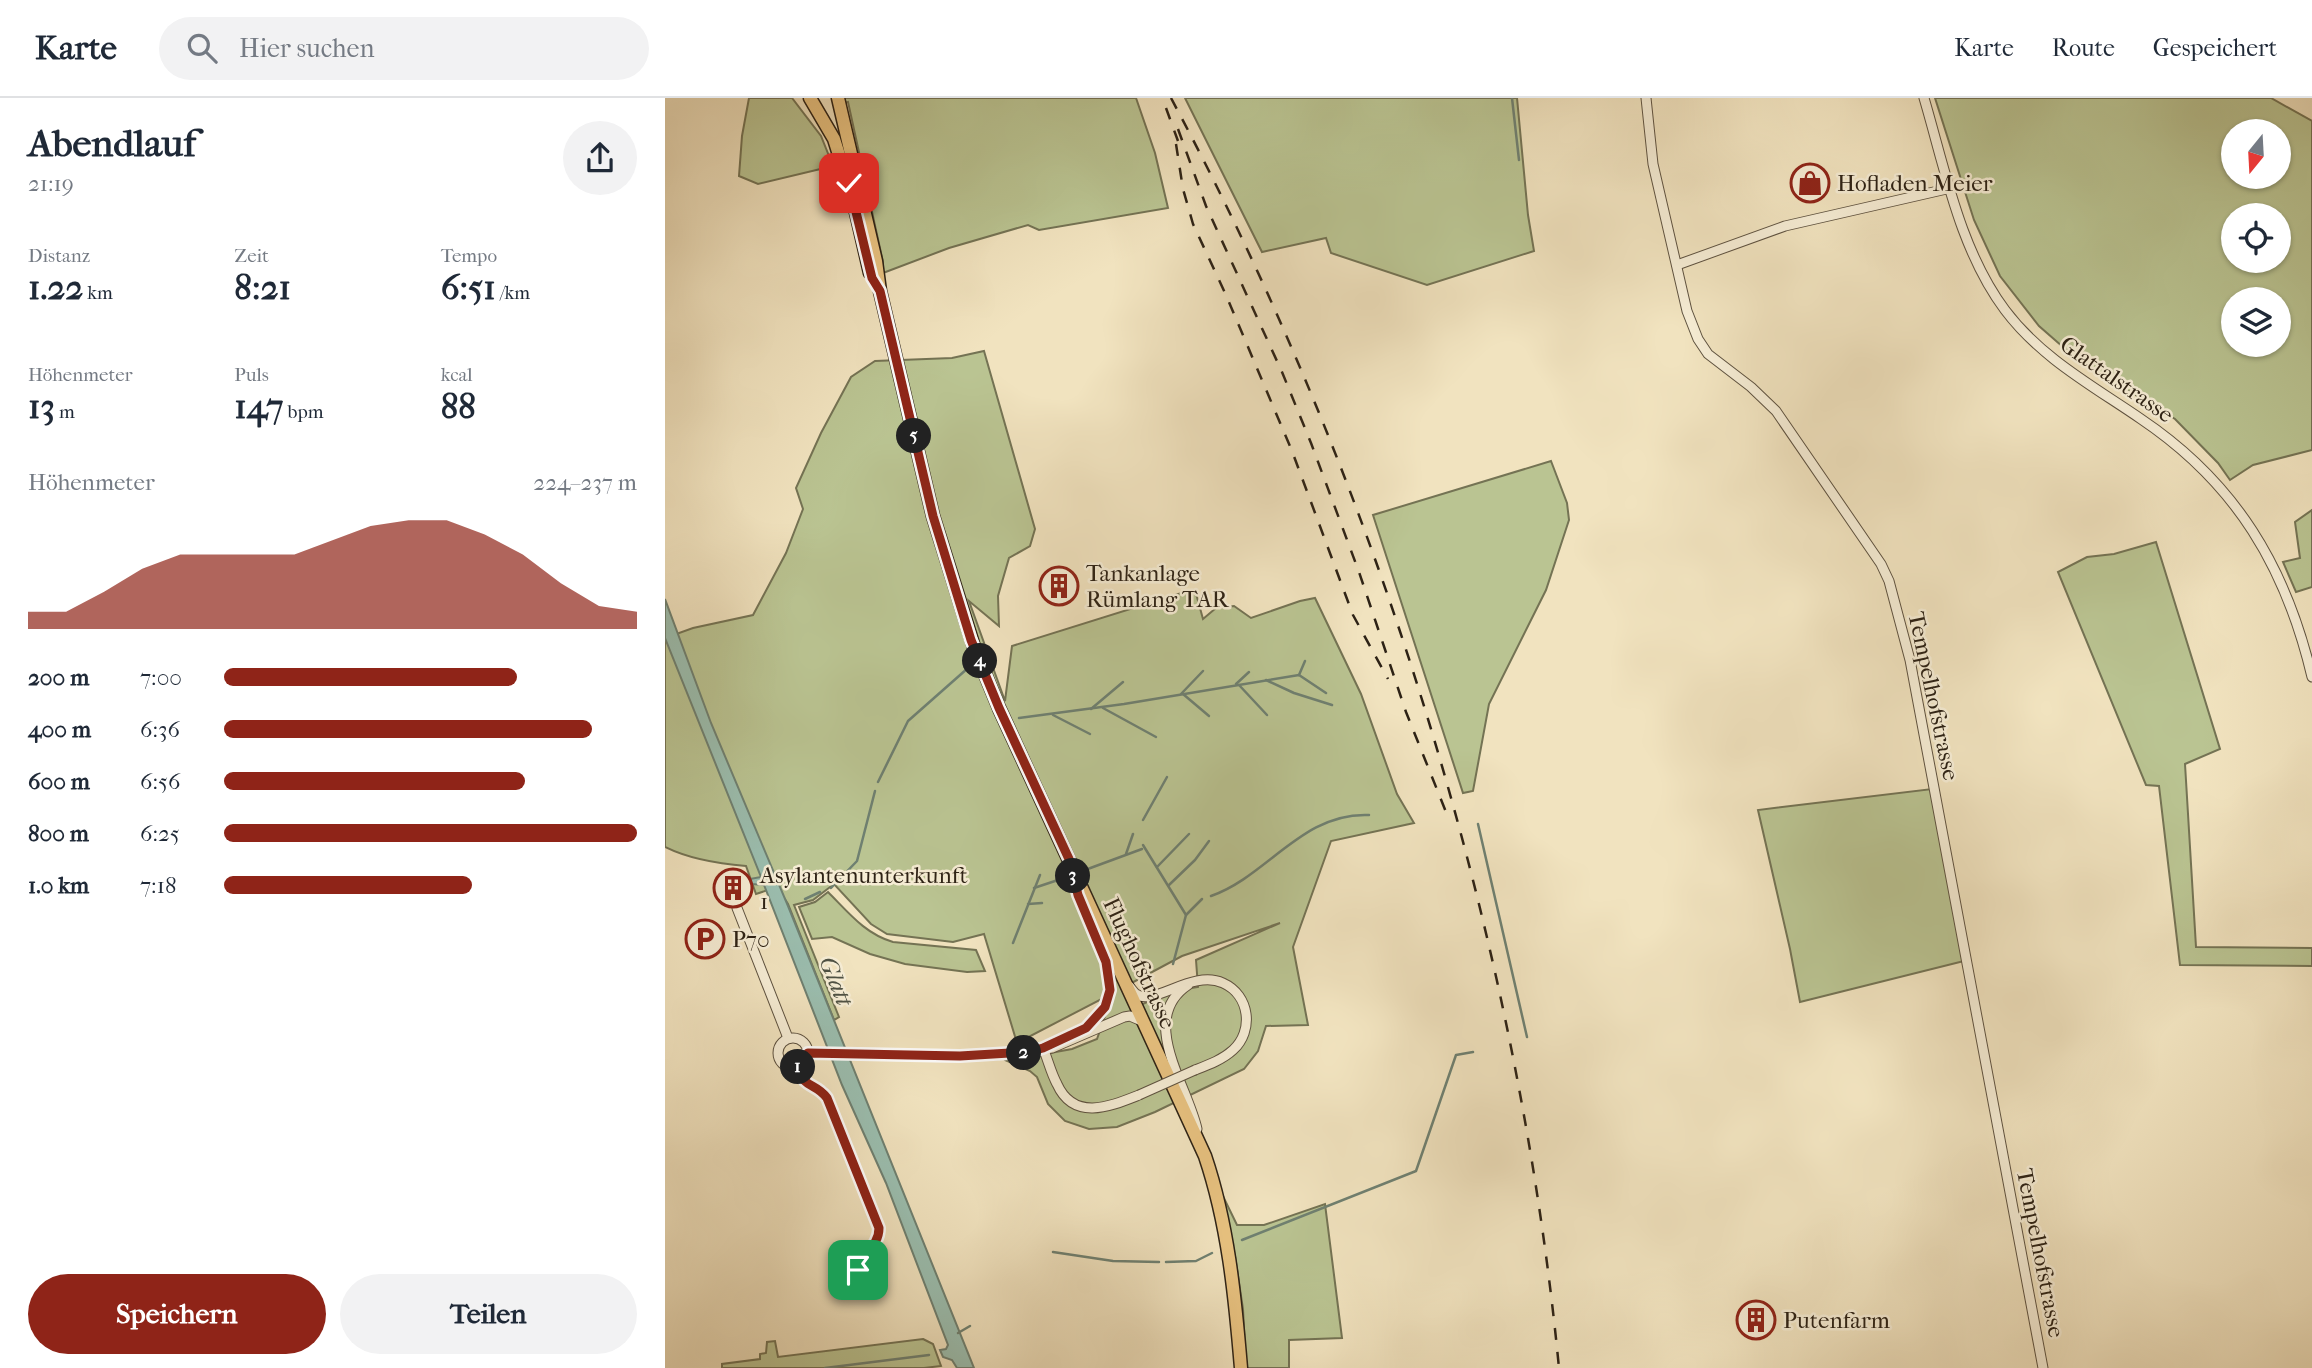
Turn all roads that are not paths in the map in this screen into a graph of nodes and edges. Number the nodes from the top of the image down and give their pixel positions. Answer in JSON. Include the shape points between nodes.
{"nodes":[{"id":1,"x":810,"y":98,"type":"edge"},
{"id":2,"x":830,"y":98,"type":"edge"},
{"id":3,"x":838,"y":98,"type":"edge"},
{"id":4,"x":1646,"y":98,"type":"edge"},
{"id":5,"x":1924,"y":98,"type":"edge"},
{"id":6,"x":849,"y":183,"type":"junction"},
{"id":7,"x":1951,"y":188,"type":"junction"},
{"id":8,"x":1677,"y":265,"type":"junction"},
{"id":9,"x":880,"y":291,"type":"junction"},
{"id":10,"x":2312,"y":677,"type":"edge"},
{"id":11,"x":1069,"y":859,"type":"junction"},
{"id":12,"x":737,"y":908,"type":"dead end"},
{"id":13,"x":1193,"y":982,"type":"junction"},
{"id":14,"x":1127,"y":983,"type":"junction"},
{"id":15,"x":1146,"y":1023,"type":"junction"},
{"id":16,"x":787,"y":1038,"type":"junction"},
{"id":17,"x":1043,"y":1048,"type":"junction"},
{"id":18,"x":813,"y":1053,"type":"junction"},
{"id":19,"x":797,"y":1067,"type":"junction"},
{"id":20,"x":1198,"y":1137,"type":"junction"},
{"id":21,"x":859,"y":1264,"type":"dead end"},
{"id":22,"x":1241,"y":1368,"type":"edge"},
{"id":23,"x":2043,"y":1368,"type":"edge"}],
"edges":[{"from":1,"to":6,"type":"main road","via":[[834,139]]},
{"from":2,"to":6,"type":"main road"},
{"from":3,"to":9,"type":"main road","name":"Flughofstrasse"},
{"from":4,"to":8,"type":"street","name":"Tempelhofstrasse","via":[[1653,164]]},
{"from":5,"to":7,"type":"street","name":"Glattalstrasse"},
{"from":6,"to":9,"type":"main road","via":[[872,278]]},
{"from":7,"to":8,"type":"street","via":[[1785,226]]},
{"from":7,"to":10,"type":"street","name":"Glattalstrasse","via":[[1979,265],[2017,324],[2061,365],[2187,453],[2239,509],[2280,579]]},
{"from":8,"to":23,"type":"street","name":"Tempelhofstrasse","via":[[1687,311],[1708,354],[1776,411],[1889,582],[1910,660]]},
{"from":9,"to":11,"type":"main road","name":"Flughofstrasse","via":[[933,516],[971,640]]},
{"from":11,"to":14,"type":"main road","name":"Flughofstrasse"},
{"from":11,"to":17,"type":"street","via":[[1078,895],[1106,962],[1110,990],[1105,1007],[1086,1028]]},
{"from":12,"to":16,"type":"street"},
{"from":13,"to":14,"type":"street","via":[[1145,998]]},
{"from":13,"to":17,"type":"street","bridge":true,"via":[[1211,980],[1228,986],[1243,1002],[1247,1018],[1243,1036],[1232,1052],[1139,1095],[1102,1108],[1075,1104],[1058,1088]]},
{"from":13,"to":20,"type":"street","via":[[1173,999],[1165,1023],[1167,1043]]},
{"from":14,"to":15,"type":"main road","name":"Flughofstrasse"},
{"from":15,"to":17,"type":"street","via":[[1124,1017]]},
{"from":15,"to":20,"type":"main road","name":"Flughofstrasse"},
{"from":16,"to":18,"type":"street","via":[[800,1039]]},
{"from":16,"to":19,"type":"street","via":[[779,1046],[779,1058],[786,1066]]},
{"from":17,"to":18,"type":"street","via":[[1013,1054]]},
{"from":18,"to":19,"type":"street"},
{"from":19,"to":21,"type":"street","via":[[802,1080],[827,1098],[879,1228],[875,1245]]},
{"from":20,"to":22,"type":"main road","name":"Flughofstrasse","via":[[1229,1255]]}]}
